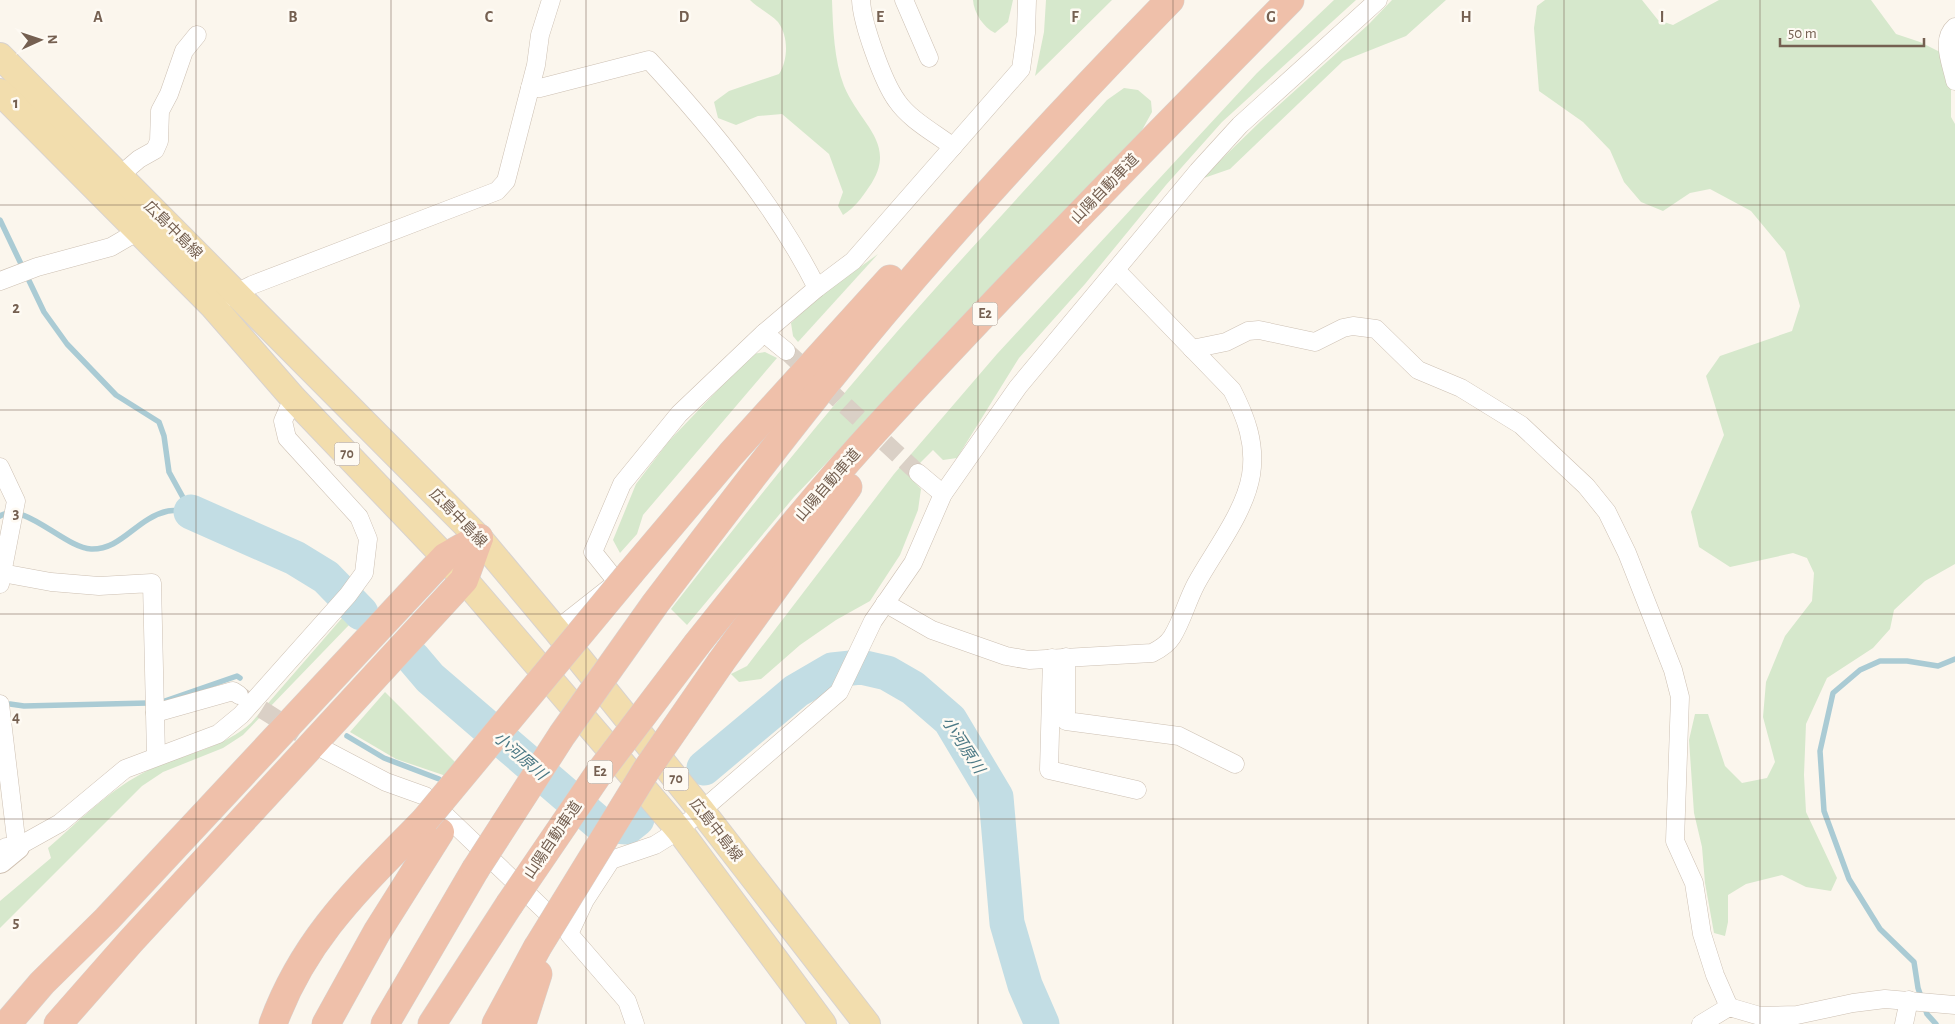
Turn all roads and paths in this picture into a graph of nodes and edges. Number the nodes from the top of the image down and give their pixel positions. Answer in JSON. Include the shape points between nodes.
{"nodes":[{"id":1,"x":551,"y":0,"type":"edge"},
{"id":2,"x":861,"y":0,"type":"edge"},
{"id":3,"x":904,"y":0,"type":"edge"},
{"id":4,"x":1026,"y":0,"type":"edge"},
{"id":5,"x":1170,"y":0,"type":"edge"},
{"id":6,"x":1290,"y":0,"type":"edge"},
{"id":7,"x":1378,"y":0,"type":"edge"},
{"id":8,"x":1955,"y":27,"type":"edge"},
{"id":9,"x":197,"y":35,"type":"dead end"},
{"id":10,"x":0,"y":56,"type":"edge"},
{"id":11,"x":929,"y":58,"type":"dead end"},
{"id":12,"x":1102,"y":69,"type":"junction"},
{"id":13,"x":1955,"y":81,"type":"edge"},
{"id":14,"x":530,"y":88,"type":"junction"},
{"id":15,"x":0,"y":92,"type":"edge"},
{"id":16,"x":953,"y":147,"type":"junction"},
{"id":17,"x":119,"y":176,"type":"junction"},
{"id":18,"x":149,"y":224,"type":"junction"},
{"id":19,"x":1117,"y":271,"type":"junction"},
{"id":20,"x":0,"y":281,"type":"edge"},
{"id":21,"x":817,"y":288,"type":"junction"},
{"id":22,"x":235,"y":293,"type":"junction"},
{"id":23,"x":995,"y":304,"type":"junction"},
{"id":24,"x":212,"y":305,"type":"junction"},
{"id":25,"x":764,"y":333,"type":"junction"},
{"id":26,"x":1192,"y":349,"type":"junction"},
{"id":27,"x":786,"y":351,"type":"tunnel mouth"},
{"id":28,"x":293,"y":398,"type":"junction"},
{"id":29,"x":0,"y":467,"type":"edge"},
{"id":30,"x":918,"y":473,"type":"tunnel mouth"},
{"id":31,"x":943,"y":494,"type":"junction"},
{"id":32,"x":479,"y":538,"type":"junction"},
{"id":33,"x":445,"y":557,"type":"junction"},
{"id":34,"x":1,"y":579,"type":"edge"},
{"id":35,"x":464,"y":580,"type":"junction"},
{"id":36,"x":885,"y":603,"type":"junction"},
{"id":37,"x":556,"y":630,"type":"junction"},
{"id":38,"x":1059,"y":657,"type":"junction"},
{"id":39,"x":239,"y":695,"type":"tunnel mouth"},
{"id":40,"x":0,"y":704,"type":"edge"},
{"id":41,"x":155,"y":712,"type":"junction"},
{"id":42,"x":325,"y":750,"type":"tunnel mouth"},
{"id":43,"x":156,"y":756,"type":"junction"},
{"id":44,"x":1235,"y":764,"type":"dead end"},
{"id":45,"x":1137,"y":790,"type":"dead end"},
{"id":46,"x":701,"y":810,"type":"junction"},
{"id":47,"x":433,"y":826,"type":"junction"},
{"id":48,"x":679,"y":830,"type":"junction"},
{"id":49,"x":6,"y":852,"type":"edge"},
{"id":50,"x":569,"y":934,"type":"junction"},
{"id":51,"x":541,"y":952,"type":"junction"},
{"id":52,"x":1909,"y":1000,"type":"junction"},
{"id":53,"x":1955,"y":1005,"type":"edge"},
{"id":54,"x":1729,"y":1007,"type":"junction"},
{"id":55,"x":7,"y":1024,"type":"edge"},
{"id":56,"x":58,"y":1024,"type":"edge"},
{"id":57,"x":272,"y":1024,"type":"edge"},
{"id":58,"x":326,"y":1024,"type":"edge"},
{"id":59,"x":385,"y":1024,"type":"edge"},
{"id":60,"x":432,"y":1024,"type":"edge"},
{"id":61,"x":496,"y":1024,"type":"edge"},
{"id":62,"x":522,"y":1024,"type":"edge"},
{"id":63,"x":635,"y":1024,"type":"edge"},
{"id":64,"x":823,"y":1024,"type":"edge"},
{"id":65,"x":867,"y":1024,"type":"edge"},
{"id":66,"x":1701,"y":1024,"type":"edge"},
{"id":67,"x":1904,"y":1024,"type":"edge"}],
"edges":[{"from":1,"to":14,"type":"street","via":[[540,35]]},
{"from":2,"to":16,"type":"street","via":[[862,14],[889,88],[913,117]]},
{"from":3,"to":11,"type":"street"},
{"from":4,"to":16,"type":"street","via":[[1021,69]]},
{"from":5,"to":12,"type":"highway"},
{"from":6,"to":23,"type":"highway","name":"山陽自動車道","number":"E2"},
{"from":7,"to":19,"type":"street","via":[[1240,125]]},
{"from":8,"to":13,"type":"street","via":[[1947,42]]},
{"from":9,"to":17,"type":"street","via":[[184,50],[160,111],[159,140],[155,150]]},
{"from":10,"to":17,"type":"main road","name":"広島中島線","number":"70"},
{"from":12,"to":47,"type":"highway","bridge":true,"via":[[998,162],[731,454],[558,661]]},
{"from":12,"to":59,"type":"highway","bridge":true,"via":[[947,239],[837,369],[655,604],[562,735],[475,870]]},
{"from":14,"to":21,"type":"street","via":[[649,60],[692,106],[738,166],[806,265]]},
{"from":14,"to":22,"type":"street","via":[[506,181],[497,191]]},
{"from":15,"to":18,"type":"main road","name":"広島中島線","number":"70"},
{"from":16,"to":21,"type":"street","via":[[853,261]]},
{"from":17,"to":18,"type":"main road","name":"広島中島線","number":"70"},
{"from":18,"to":20,"type":"street","via":[[111,247],[37,267]]},
{"from":18,"to":22,"type":"main road","name":"広島中島線","number":"70"},
{"from":18,"to":24,"type":"main road","name":"広島中島線","number":"70"},
{"from":19,"to":26,"type":"street"},
{"from":19,"to":31,"type":"street","via":[[1018,387]]},
{"from":21,"to":25,"type":"street"},
{"from":22,"to":24,"type":"street"},
{"from":22,"to":32,"type":"main road","name":"広島中島線","number":"70"},
{"from":23,"to":51,"type":"highway","bridge":true,"via":[[840,497],[721,662],[647,769],[579,878]]},
{"from":23,"to":60,"type":"highway","name":"山陽自動車道","number":"E2","bridge":true,"via":[[880,425],[778,543],[697,644],[599,773]]},
{"from":24,"to":28,"type":"main road","name":"広島中島線","number":"70"},
{"from":25,"to":27,"type":"street"},
{"from":25,"to":37,"type":"street","via":[[679,414],[622,484],[593,552],[617,582]]},
{"from":26,"to":38,"type":"street","via":[[1232,390],[1244,413],[1251,440],[1251,473],[1246,496],[1195,586],[1173,636],[1164,647],[1152,653]]},
{"from":26,"to":54,"type":"street","via":[[1226,342],[1248,331],[1259,330],[1314,342],[1343,328],[1376,329],[1418,370],[1461,388],[1521,425],[1586,486],[1607,512],[1627,552],[1673,670],[1680,696],[1675,842],[1694,883],[1702,934]]},
{"from":28,"to":33,"type":"main road","name":"広島中島線","number":"70"},
{"from":28,"to":43,"type":"street","via":[[282,421],[287,438],[359,516],[368,539],[364,573],[241,715],[218,734]]},
{"from":29,"to":34,"type":"street","via":[[16,500]]},
{"from":30,"to":31,"type":"street"},
{"from":31,"to":36,"type":"street","via":[[913,563]]},
{"from":32,"to":33,"type":"highway"},
{"from":32,"to":35,"type":"highway"},
{"from":32,"to":37,"type":"main road","name":"広島中島線","number":"70"},
{"from":33,"to":35,"type":"main road","name":"広島中島線","number":"70"},
{"from":33,"to":55,"type":"highway","via":[[107,919],[42,983]]},
{"from":34,"to":41,"type":"street","via":[[99,586],[152,583]]},
{"from":35,"to":48,"type":"main road","name":"広島中島線","number":"70"},
{"from":35,"to":56,"type":"highway"},
{"from":36,"to":38,"type":"street","via":[[932,630],[1006,656],[1029,660]]},
{"from":36,"to":46,"type":"street","via":[[839,692]]},
{"from":37,"to":46,"type":"main road","name":"広島中島線","number":"70"},
{"from":38,"to":44,"type":"street","via":[[1066,721],[1179,736]]},
{"from":38,"to":45,"type":"street","via":[[1050,770]]},
{"from":39,"to":41,"type":"street","via":[[233,691]]},
{"from":40,"to":49,"type":"street"},
{"from":41,"to":43,"type":"street"},
{"from":42,"to":50,"type":"street","via":[[386,782],[425,796]]},
{"from":43,"to":49,"type":"street","via":[[126,769],[60,823]]},
{"from":46,"to":48,"type":"street"},
{"from":46,"to":65,"type":"main road","name":"広島中島線","number":"70"},
{"from":47,"to":57,"type":"highway","via":[[340,909],[295,974]]},
{"from":47,"to":58,"type":"highway"},
{"from":48,"to":50,"type":"street","via":[[655,845],[611,860],[585,900]]},
{"from":48,"to":64,"type":"main road","name":"広島中島線","number":"70"},
{"from":50,"to":63,"type":"street","via":[[627,1000]]},
{"from":51,"to":61,"type":"highway"},
{"from":51,"to":62,"type":"highway"},
{"from":52,"to":53,"type":"street"},
{"from":52,"to":54,"type":"street","via":[[1853,1003],[1798,1015],[1760,1016]]},
{"from":52,"to":67,"type":"street"},
{"from":54,"to":66,"type":"street"}]}
